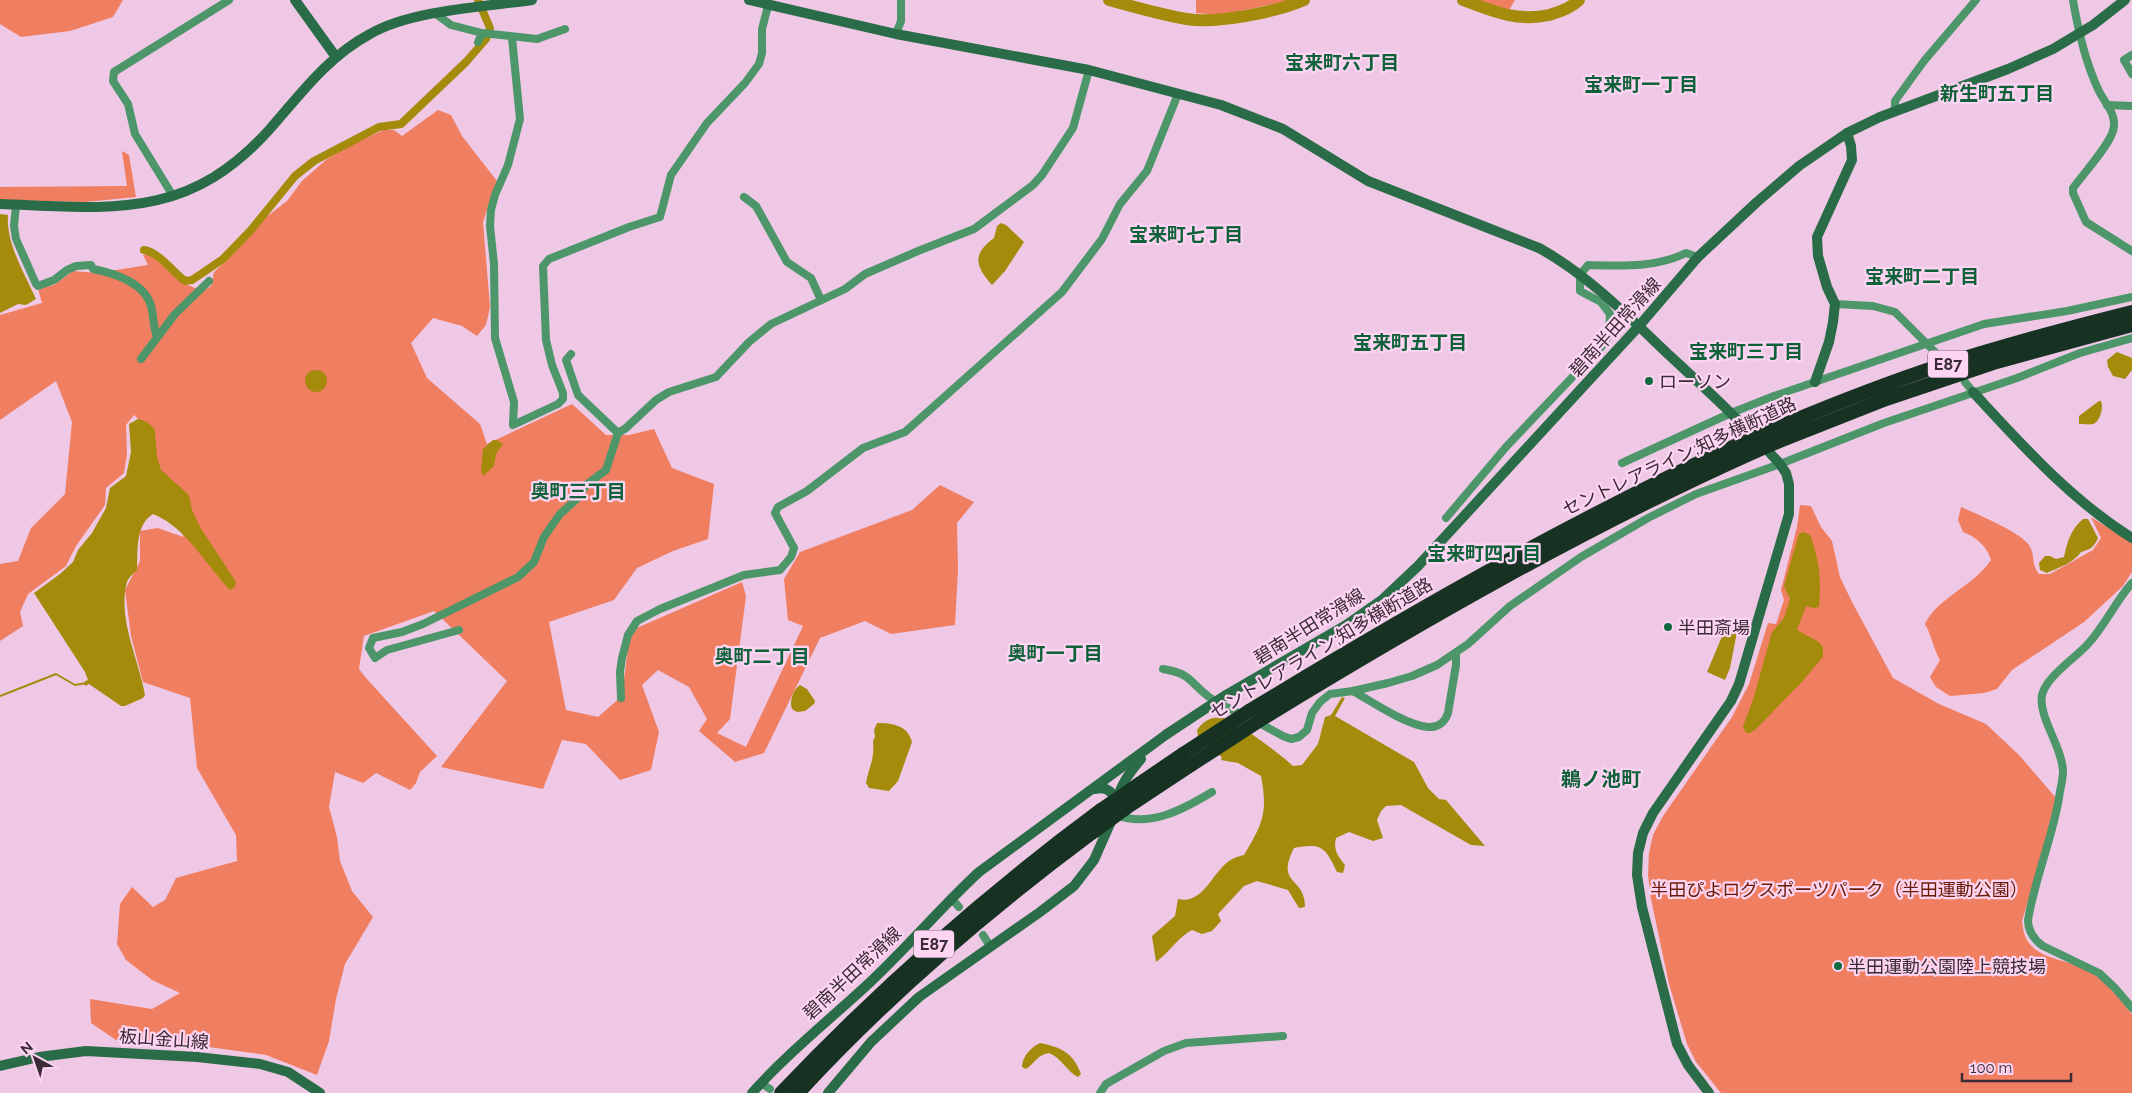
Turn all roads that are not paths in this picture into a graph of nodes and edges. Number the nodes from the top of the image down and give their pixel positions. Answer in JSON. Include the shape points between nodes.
{"nodes":[{"id":1,"x":229,"y":0,"type":"edge"},
{"id":2,"x":295,"y":0,"type":"edge"},
{"id":3,"x":532,"y":0,"type":"edge"},
{"id":4,"x":749,"y":0,"type":"edge"},
{"id":5,"x":901,"y":0,"type":"edge"},
{"id":6,"x":2073,"y":0,"type":"edge"},
{"id":7,"x":2126,"y":0,"type":"edge"},
{"id":8,"x":1971,"y":2,"type":"edge"},
{"id":9,"x":768,"y":6,"type":"junction"},
{"id":10,"x":436,"y":14,"type":"junction"},
{"id":11,"x":565,"y":29,"type":"dead end"},
{"id":12,"x":482,"y":33,"type":"junction"},
{"id":13,"x":896,"y":34,"type":"junction"},
{"id":14,"x":2079,"y":34,"type":"junction"},
{"id":15,"x":512,"y":38,"type":"junction"},
{"id":16,"x":478,"y":42,"type":"dead end"},
{"id":17,"x":2132,"y":55,"type":"edge"},
{"id":18,"x":336,"y":57,"type":"junction"},
{"id":19,"x":1089,"y":70,"type":"junction"},
{"id":20,"x":2132,"y":74,"type":"edge"},
{"id":21,"x":1178,"y":94,"type":"junction"},
{"id":22,"x":2107,"y":105,"type":"junction"},
{"id":23,"x":2132,"y":106,"type":"edge"},
{"id":24,"x":1895,"y":110,"type":"junction"},
{"id":25,"x":1847,"y":133,"type":"junction"},
{"id":26,"x":173,"y":196,"type":"junction"},
{"id":27,"x":744,"y":198,"type":"dead end"},
{"id":28,"x":0,"y":204,"type":"edge"},
{"id":29,"x":16,"y":205,"type":"junction"},
{"id":30,"x":2132,"y":251,"type":"edge"},
{"id":31,"x":1698,"y":257,"type":"junction"},
{"id":32,"x":1580,"y":275,"type":"junction"},
{"id":33,"x":208,"y":281,"type":"dead end"},
{"id":34,"x":2132,"y":297,"type":"edge"},
{"id":35,"x":821,"y":300,"type":"junction"},
{"id":36,"x":1835,"y":304,"type":"junction"},
{"id":37,"x":2132,"y":312,"type":"edge"},
{"id":38,"x":2132,"y":325,"type":"edge"},
{"id":39,"x":1639,"y":326,"type":"junction"},
{"id":40,"x":157,"y":337,"type":"junction"},
{"id":41,"x":2132,"y":338,"type":"edge"},
{"id":42,"x":1926,"y":344,"type":"junction"},
{"id":43,"x":571,"y":354,"type":"dead end"},
{"id":44,"x":1937,"y":354,"type":"dead end"},
{"id":45,"x":141,"y":360,"type":"dead end"},
{"id":46,"x":1815,"y":382,"type":"junction"},
{"id":47,"x":1965,"y":382,"type":"dead end"},
{"id":48,"x":1973,"y":392,"type":"junction"},
{"id":49,"x":1732,"y":413,"type":"junction"},
{"id":50,"x":618,"y":433,"type":"junction"},
{"id":51,"x":1773,"y":436,"type":"junction"},
{"id":52,"x":1752,"y":446,"type":"junction"},
{"id":53,"x":1622,"y":463,"type":"dead end"},
{"id":54,"x":1780,"y":464,"type":"junction"},
{"id":55,"x":1446,"y":518,"type":"dead end"},
{"id":56,"x":2132,"y":538,"type":"edge"},
{"id":57,"x":2132,"y":583,"type":"edge"},
{"id":58,"x":459,"y":630,"type":"dead end"},
{"id":59,"x":1456,"y":653,"type":"junction"},
{"id":60,"x":1163,"y":669,"type":"dead end"},
{"id":61,"x":1353,"y":691,"type":"junction"},
{"id":62,"x":621,"y":698,"type":"dead end"},
{"id":63,"x":1167,"y":734,"type":"junction"},
{"id":64,"x":1187,"y":759,"type":"junction"},
{"id":65,"x":1094,"y":789,"type":"junction"},
{"id":66,"x":1212,"y":792,"type":"dead end"},
{"id":67,"x":1114,"y":810,"type":"junction"},
{"id":68,"x":951,"y":898,"type":"junction"},
{"id":69,"x":959,"y":907,"type":"dead end"},
{"id":70,"x":983,"y":935,"type":"dead end"},
{"id":71,"x":990,"y":946,"type":"junction"},
{"id":72,"x":2132,"y":1008,"type":"edge"},
{"id":73,"x":1283,"y":1036,"type":"dead end"},
{"id":74,"x":0,"y":1066,"type":"edge"},
{"id":75,"x":771,"y":1088,"type":"edge"},
{"id":76,"x":315,"y":1091,"type":"edge"},
{"id":77,"x":752,"y":1093,"type":"edge"},
{"id":78,"x":798,"y":1093,"type":"edge"},
{"id":79,"x":828,"y":1093,"type":"edge"},
{"id":80,"x":1100,"y":1093,"type":"edge"},
{"id":81,"x":1709,"y":1093,"type":"edge"}],
"edges":[{"from":1,"to":26,"type":"street","via":[[112,75],[128,104],[135,134]]},
{"from":2,"to":18,"type":"street"},
{"from":3,"to":10,"type":"street"},
{"from":4,"to":9,"type":"street"},
{"from":5,"to":13,"type":"street","via":[[901,21]]},
{"from":6,"to":14,"type":"street"},
{"from":7,"to":14,"type":"street","name":"碧南半田常滑線"},
{"from":8,"to":24,"type":"street","via":[[1895,102]]},
{"from":9,"to":13,"type":"street"},
{"from":9,"to":15,"type":"street","via":[[759,64],[707,124],[671,175],[660,217],[549,259],[543,266],[546,340],[563,399],[513,425],[514,402],[495,338],[490,226],[495,195],[508,165],[520,119]]},
{"from":10,"to":12,"type":"street","via":[[451,25]]},
{"from":10,"to":18,"type":"street","via":[[372,32]]},
{"from":11,"to":15,"type":"street","via":[[537,38]]},
{"from":12,"to":15,"type":"street"},
{"from":12,"to":16,"type":"street"},
{"from":13,"to":19,"type":"street"},
{"from":14,"to":22,"type":"street","via":[[2098,90]]},
{"from":14,"to":24,"type":"street","name":"碧南半田常滑線","via":[[2008,69]]},
{"from":17,"to":20,"type":"street","via":[[2124,60]]},
{"from":18,"to":26,"type":"street","via":[[310,80],[264,135],[236,162],[203,183]]},
{"from":19,"to":21,"type":"street"},
{"from":19,"to":35,"type":"street","via":[[1073,128],[1033,185],[974,229],[865,274],[845,289]]},
{"from":21,"to":32,"type":"street","via":[[1268,122],[1368,181],[1539,248]]},
{"from":21,"to":62,"type":"street","via":[[1147,171],[1120,204],[1102,239],[1062,292],[905,432],[863,448],[807,491],[778,507],[775,513],[794,548],[780,570],[744,575],[637,621],[628,635],[622,658]]},
{"from":22,"to":23,"type":"street"},
{"from":22,"to":30,"type":"street","via":[[2113,118],[2113,132],[2073,188],[2073,193],[2086,222]]},
{"from":24,"to":25,"type":"street","name":"碧南半田常滑線"},
{"from":25,"to":31,"type":"street","name":"碧南半田常滑線","via":[[1763,196]]},
{"from":25,"to":36,"type":"street","via":[[1852,160],[1817,237],[1818,256]]},
{"from":26,"to":29,"type":"street","via":[[119,207]]},
{"from":27,"to":35,"type":"street","via":[[756,206],[787,262],[811,278]]},
{"from":28,"to":29,"type":"street"},
{"from":29,"to":40,"type":"street","via":[[16,238],[38,286],[76,266],[91,265],[93,269],[122,278],[149,299]]},
{"from":31,"to":32,"type":"street","via":[[1686,253],[1675,259],[1646,264],[1588,265]]},
{"from":31,"to":39,"type":"street","name":"碧南半田常滑線"},
{"from":32,"to":39,"type":"street"},
{"from":32,"to":55,"type":"street","via":[[1580,291],[1600,302],[1610,314],[1609,335]]},
{"from":33,"to":40,"type":"street"},
{"from":34,"to":42,"type":"street","via":[[1984,324]]},
{"from":35,"to":50,"type":"street","via":[[771,324],[716,377],[669,392]]},
{"from":36,"to":42,"type":"street","via":[[1874,306],[1895,312]]},
{"from":36,"to":46,"type":"street","via":[[1829,342]]},
{"from":37,"to":51,"type":"highway","name":"セントレアライン;知多横断道路","number":"E87","via":[[1941,366],[1863,394]]},
{"from":38,"to":51,"type":"highway","name":"セントレアライン;知多横断道路","number":"E87","via":[[1974,369]]},
{"from":39,"to":49,"type":"street"},
{"from":39,"to":63,"type":"street","name":"碧南半田常滑線","bridge":true,"via":[[1435,550],[1383,599],[1318,643],[1226,695]]},
{"from":40,"to":45,"type":"street"},
{"from":41,"to":48,"type":"street","via":[[2080,353]]},
{"from":42,"to":44,"type":"street"},
{"from":42,"to":46,"type":"street"},
{"from":43,"to":50,"type":"street","via":[[566,360],[578,395]]},
{"from":46,"to":49,"type":"street"},
{"from":47,"to":48,"type":"street"},
{"from":48,"to":54,"type":"street"},
{"from":48,"to":56,"type":"street","via":[[2033,458],[2092,511]]},
{"from":49,"to":53,"type":"street"},
{"from":49,"to":54,"type":"street"},
{"from":50,"to":58,"type":"street","via":[[606,470],[586,485],[579,498],[550,525],[528,570],[422,624],[373,638],[369,648],[375,658],[387,650]]},
{"from":51,"to":52,"type":"highway","name":"セントレアライン;知多横断道路","number":"E87","bridge":true},
{"from":52,"to":64,"type":"highway","name":"セントレアライン;知多横断道路","number":"E87","bridge":true,"via":[[1535,561]]},
{"from":52,"to":64,"type":"highway","name":"セントレアライン;知多横断道路","number":"E87","bridge":true,"via":[[1670,477],[1544,541],[1400,621],[1249,711]]},
{"from":54,"to":59,"type":"street","via":[[1696,494],[1648,518],[1582,557],[1510,606]]},
{"from":54,"to":81,"type":"street","via":[[1789,484],[1789,514],[1739,684],[1731,701],[1653,813],[1643,833],[1638,854],[1637,875],[1642,907],[1677,1044]]},
{"from":57,"to":72,"type":"street","via":[[2118,598],[2088,644],[2049,681],[2042,694],[2042,709],[2062,755],[2063,774],[2055,821],[2028,924],[2039,943],[2099,973]]},
{"from":59,"to":61,"type":"street","via":[[1412,676]]},
{"from":59,"to":61,"type":"street","via":[[1448,713],[1440,725],[1418,724]]},
{"from":60,"to":61,"type":"street","via":[[1186,675],[1215,700],[1291,739],[1307,730],[1312,714],[1330,694]]},
{"from":63,"to":65,"type":"street","name":"碧南半田常滑線"},
{"from":63,"to":67,"type":"street","name":"碧南半田常滑線","via":[[1133,768],[1119,790]]},
{"from":64,"to":67,"type":"highway","name":"セントレアライン;知多横断道路","number":"E87"},
{"from":64,"to":67,"type":"highway","name":"セントレアライン;知多横断道路","number":"E87","bridge":true,"via":[[1139,784]]},
{"from":65,"to":67,"type":"street","via":[[1103,788],[1113,794]]},
{"from":65,"to":68,"type":"street","name":"碧南半田常滑線","via":[[1002,854]]},
{"from":66,"to":67,"type":"street","via":[[1165,816],[1135,820]]},
{"from":67,"to":71,"type":"street","name":"碧南半田常滑線","via":[[1094,860],[1074,886]]},
{"from":67,"to":75,"type":"highway","name":"セントレアライン;知多横断道路","number":"E87","via":[[1014,876]]},
{"from":67,"to":78,"type":"highway","name":"セントレアライン;知多横断道路","number":"E87","bridge":true,"via":[[1094,832],[1047,866],[951,946],[877,1013]]},
{"from":68,"to":69,"type":"street"},
{"from":68,"to":75,"type":"street","name":"碧南半田常滑線","via":[[898,955],[808,1037]]},
{"from":70,"to":71,"type":"street"},
{"from":71,"to":79,"type":"street","name":"碧南半田常滑線","via":[[919,997],[871,1042]]},
{"from":73,"to":80,"type":"street","via":[[1186,1043],[1164,1051],[1106,1084]]},
{"from":74,"to":76,"type":"street","name":"板山金山線","via":[[86,1051],[198,1056],[288,1072]]},
{"from":75,"to":77,"type":"street","name":"碧南半田常滑線"}]}
